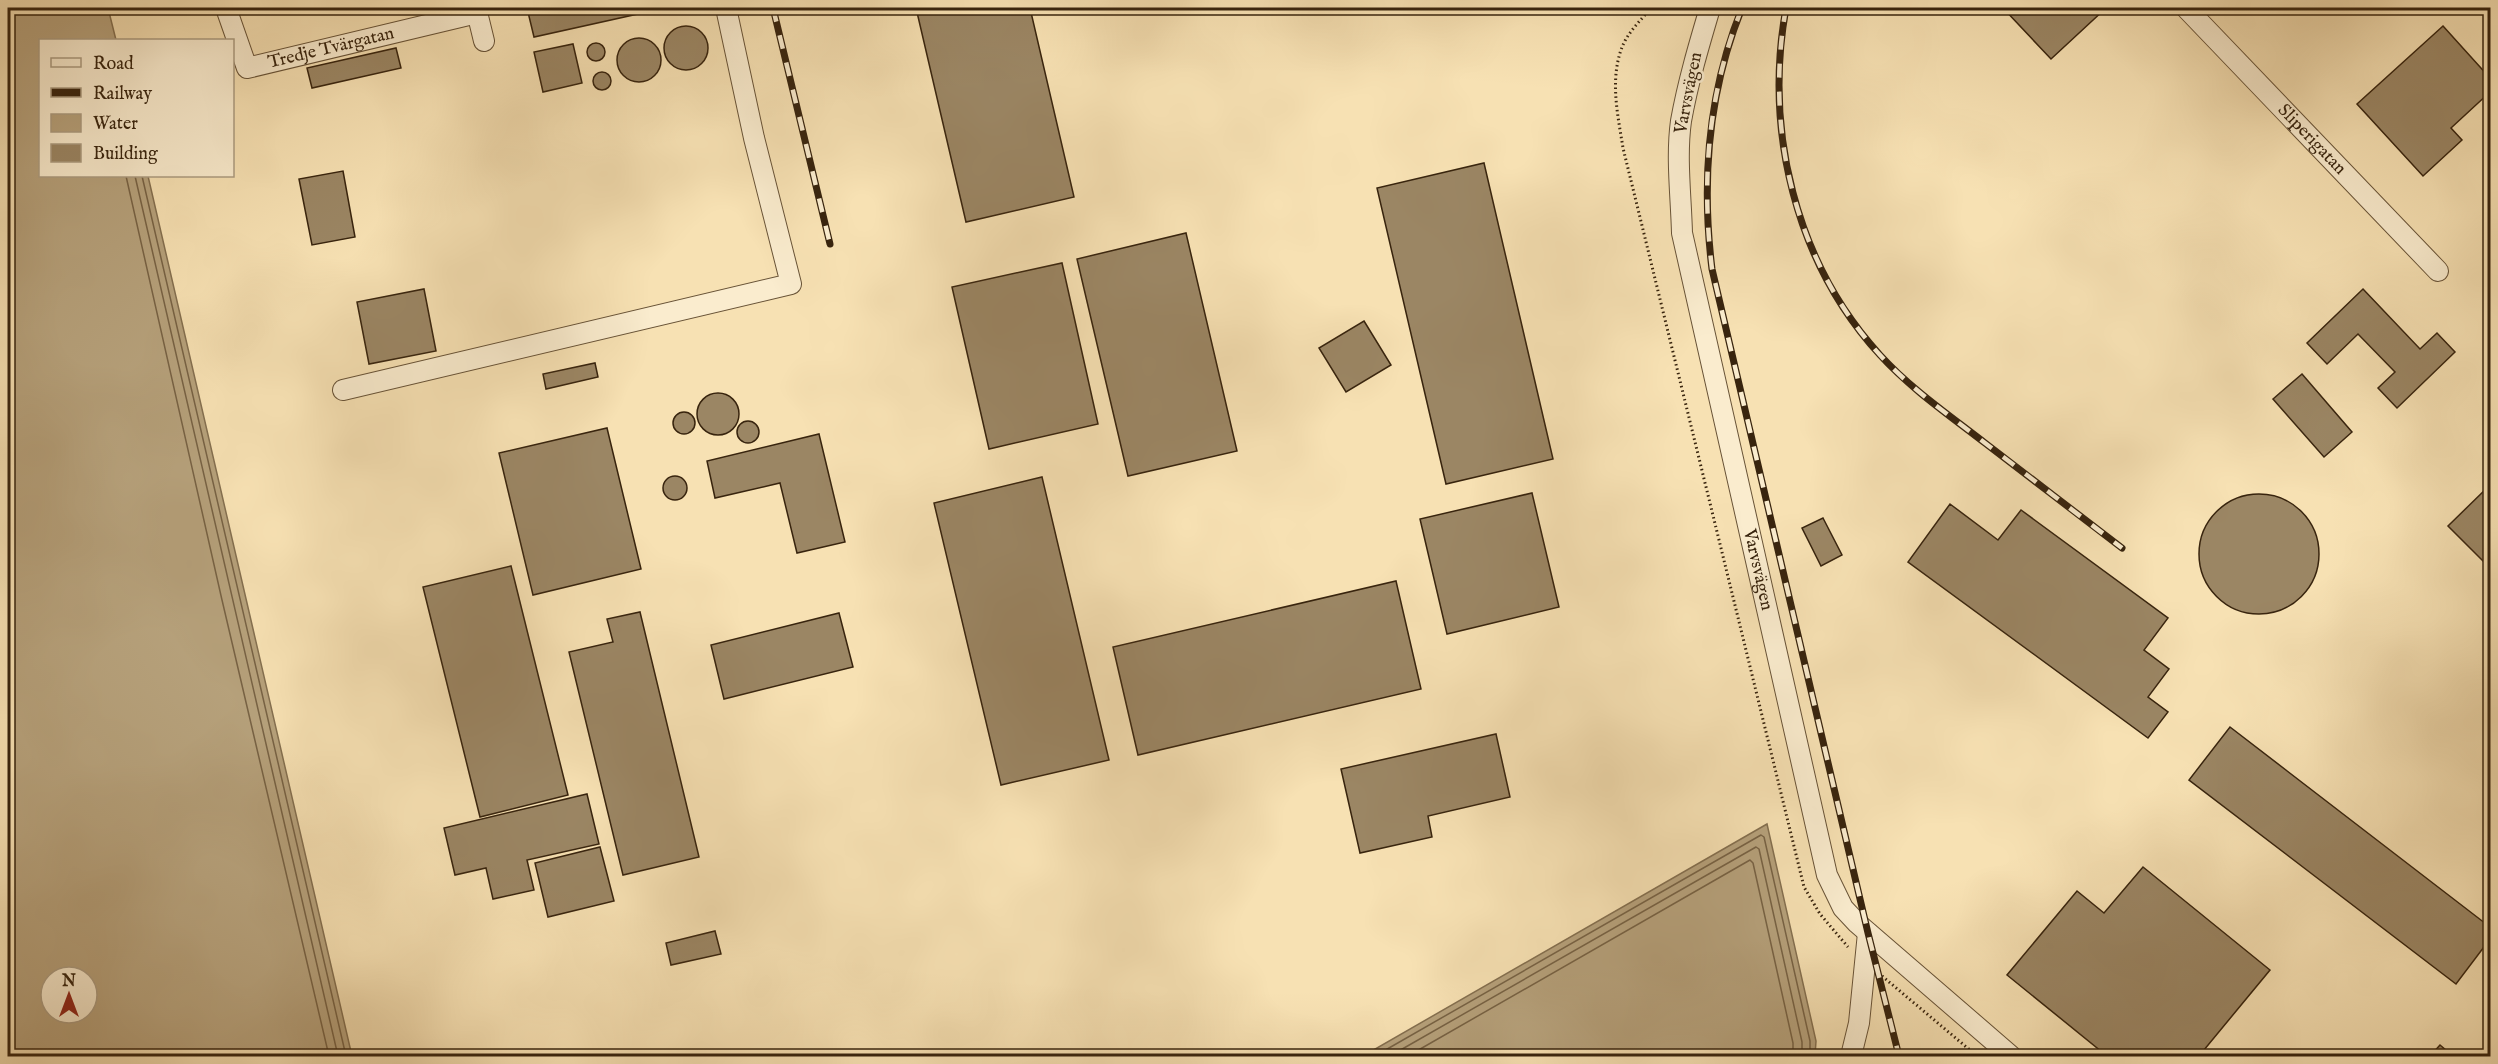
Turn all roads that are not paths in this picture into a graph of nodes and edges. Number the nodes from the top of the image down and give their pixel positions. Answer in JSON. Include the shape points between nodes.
{"nodes":[{"id":1,"x":226,"y":8,"type":"edge"},
{"id":2,"x":726,"y":8,"type":"edge"},
{"id":3,"x":1710,"y":8,"type":"edge"},
{"id":4,"x":2186,"y":8,"type":"edge"},
{"id":5,"x":476,"y":10,"type":"edge"},
{"id":6,"x":484,"y":41,"type":"dead end"},
{"id":7,"x":2438,"y":271,"type":"dead end"},
{"id":8,"x":344,"y":390,"type":"dead end"},
{"id":9,"x":1868,"y":933,"type":"junction"},
{"id":10,"x":1851,"y":1056,"type":"edge"},
{"id":11,"x":2012,"y":1056,"type":"edge"}],
"edges":[{"from":1,"to":5,"type":"street","name":"Tredje Tvärgatan","via":[[247,69]]},
{"from":2,"to":8,"type":"street","via":[[791,284]]},
{"from":3,"to":9,"type":"street","name":"Varvsvägen","via":[[1681,122],[1682,233],[1827,874],[1843,908]]},
{"from":4,"to":7,"type":"street","name":"Sliperigatan"},
{"from":5,"to":6,"type":"street"},
{"from":9,"to":10,"type":"street","via":[[1859,1023]]},
{"from":9,"to":11,"type":"street","name":"Varvsvägen"}]}
